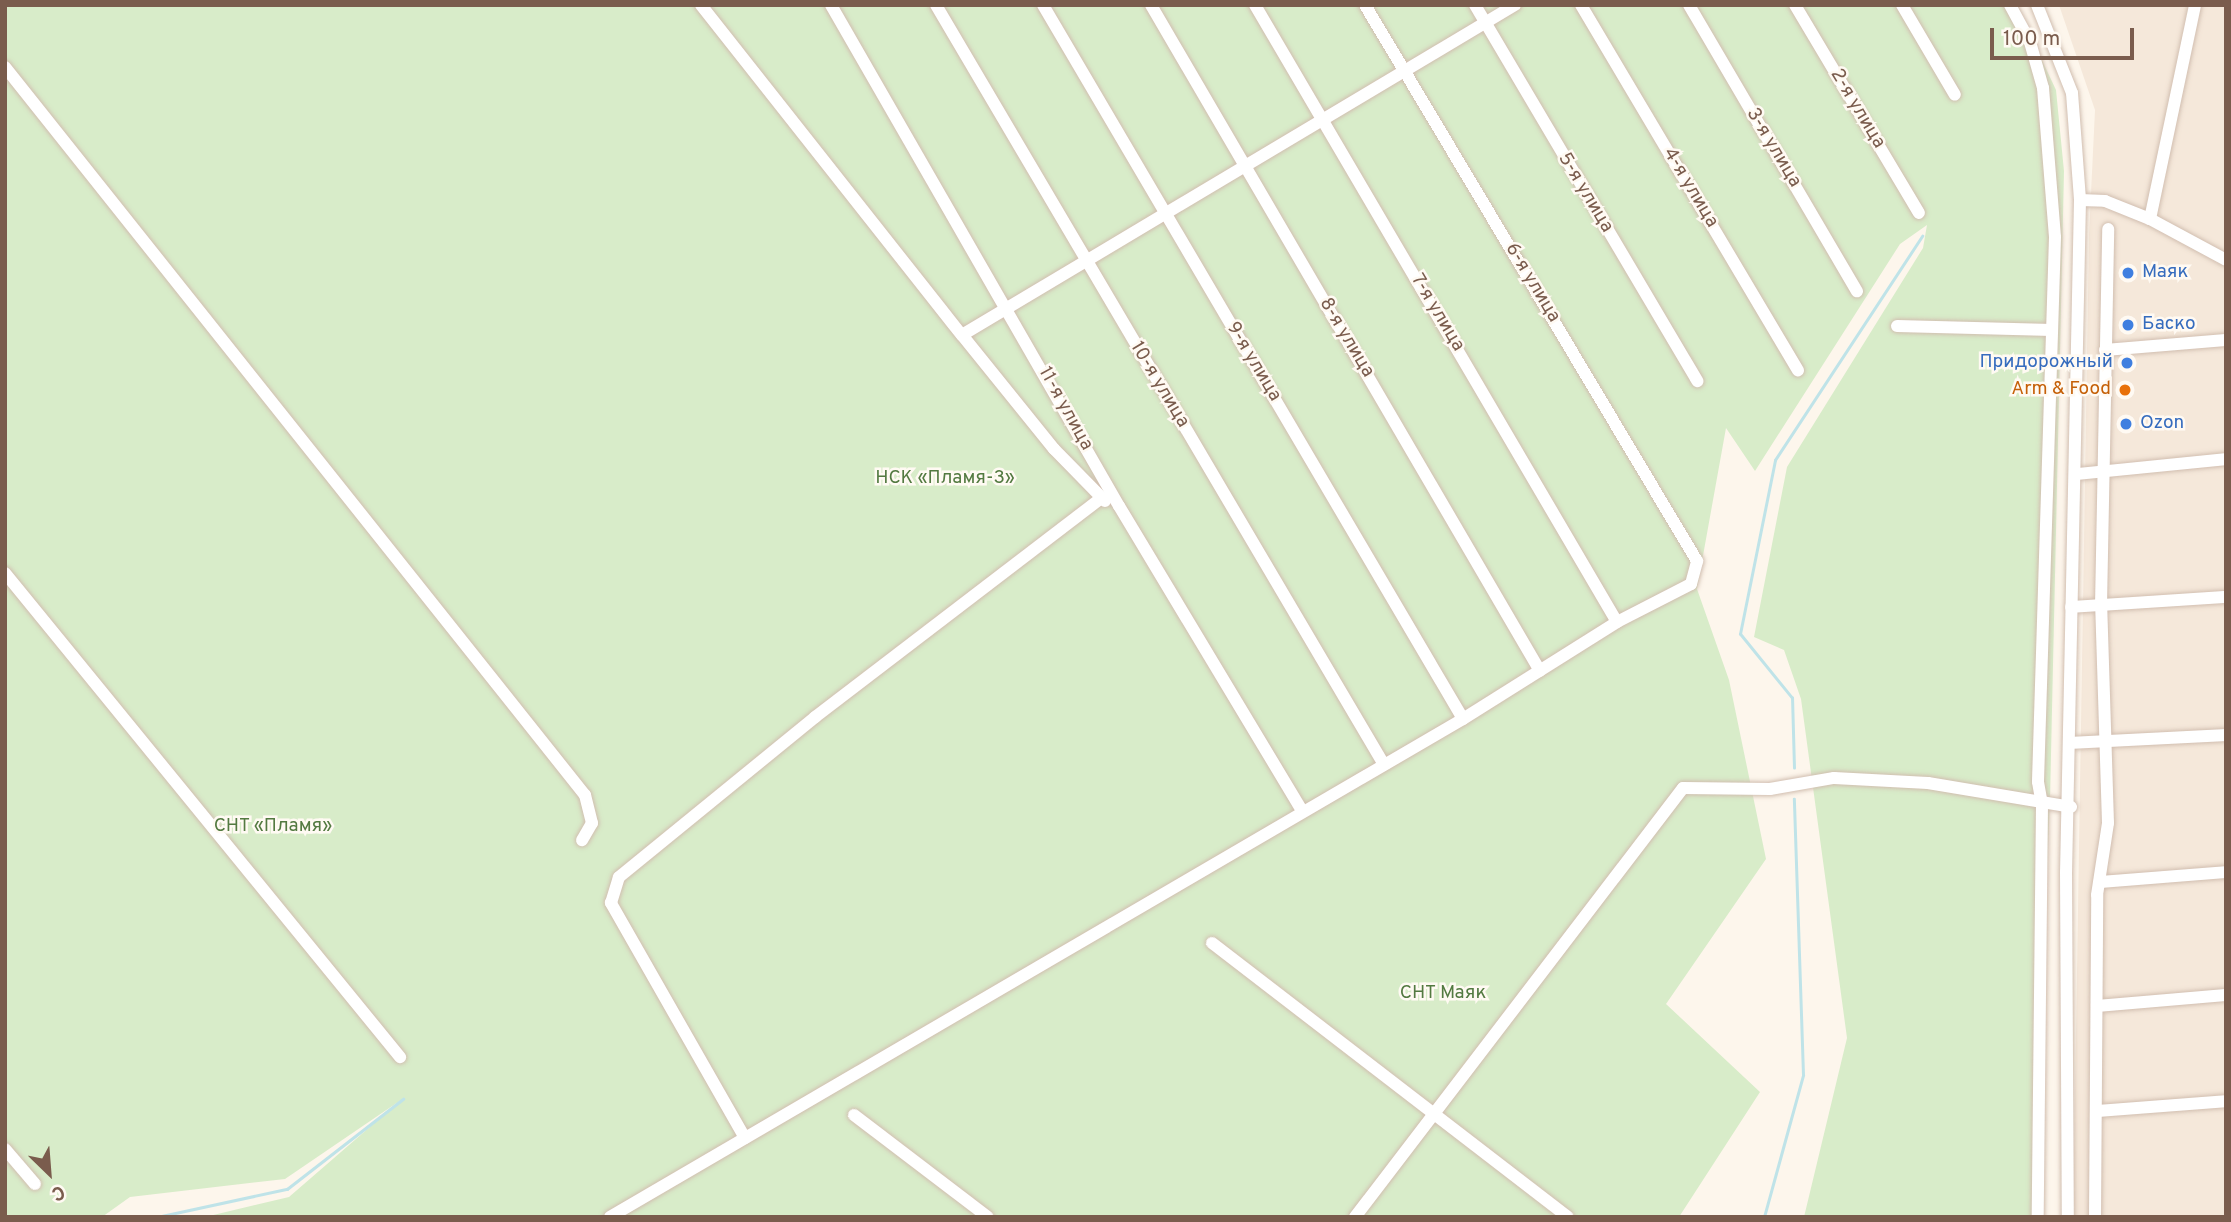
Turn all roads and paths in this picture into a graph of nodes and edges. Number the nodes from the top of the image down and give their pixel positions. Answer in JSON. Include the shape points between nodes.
{"nodes":[{"id":1,"x":701,"y":5,"type":"edge"},
{"id":2,"x":831,"y":5,"type":"edge"},
{"id":3,"x":936,"y":5,"type":"edge"},
{"id":4,"x":1043,"y":5,"type":"edge"},
{"id":5,"x":1151,"y":5,"type":"edge"},
{"id":6,"x":1255,"y":5,"type":"edge"},
{"id":7,"x":1366,"y":5,"type":"edge"},
{"id":8,"x":1475,"y":5,"type":"edge"},
{"id":9,"x":1515,"y":5,"type":"edge"},
{"id":10,"x":1581,"y":5,"type":"edge"},
{"id":11,"x":1689,"y":5,"type":"edge"},
{"id":12,"x":1795,"y":5,"type":"edge"},
{"id":13,"x":1902,"y":5,"type":"edge"},
{"id":14,"x":2010,"y":5,"type":"edge"},
{"id":15,"x":2195,"y":5,"type":"edge"},
{"id":16,"x":2037,"y":6,"type":"edge"},
{"id":17,"x":2018,"y":17,"type":"junction"},
{"id":18,"x":1485,"y":23,"type":"junction"},
{"id":19,"x":5,"y":67,"type":"edge"},
{"id":20,"x":1406,"y":72,"type":"junction"},
{"id":21,"x":1955,"y":95,"type":"dead end"},
{"id":22,"x":1323,"y":120,"type":"junction"},
{"id":23,"x":1244,"y":167,"type":"junction"},
{"id":24,"x":2080,"y":200,"type":"junction"},
{"id":25,"x":1919,"y":213,"type":"dead end"},
{"id":26,"x":1165,"y":214,"type":"junction"},
{"id":27,"x":2150,"y":219,"type":"junction"},
{"id":28,"x":2109,"y":229,"type":"dead end"},
{"id":29,"x":2226,"y":260,"type":"edge"},
{"id":30,"x":1085,"y":261,"type":"junction"},
{"id":31,"x":1857,"y":291,"type":"dead end"},
{"id":32,"x":1008,"y":308,"type":"junction"},
{"id":33,"x":1897,"y":326,"type":"dead end"},
{"id":34,"x":2052,"y":330,"type":"junction"},
{"id":35,"x":962,"y":335,"type":"junction"},
{"id":36,"x":2226,"y":340,"type":"edge"},
{"id":37,"x":2105,"y":349,"type":"junction"},
{"id":38,"x":1798,"y":370,"type":"dead end"},
{"id":39,"x":1697,"y":381,"type":"dead end"},
{"id":40,"x":2079,"y":382,"type":"junction"},
{"id":41,"x":2103,"y":382,"type":"junction"},
{"id":42,"x":2226,"y":459,"type":"edge"},
{"id":43,"x":2104,"y":470,"type":"junction"},
{"id":44,"x":2077,"y":474,"type":"junction"},
{"id":45,"x":1100,"y":499,"type":"junction"},
{"id":46,"x":1119,"y":506,"type":"junction"},
{"id":47,"x":5,"y":573,"type":"edge"},
{"id":48,"x":2226,"y":597,"type":"edge"},
{"id":49,"x":2071,"y":607,"type":"junction"},
{"id":50,"x":2101,"y":607,"type":"junction"},
{"id":51,"x":1617,"y":622,"type":"junction"},
{"id":52,"x":1540,"y":671,"type":"junction"},
{"id":53,"x":1463,"y":719,"type":"junction"},
{"id":54,"x":2226,"y":735,"type":"edge"},
{"id":55,"x":2070,"y":743,"type":"junction"},
{"id":56,"x":2103,"y":745,"type":"junction"},
{"id":57,"x":1383,"y":763,"type":"junction"},
{"id":58,"x":2042,"y":804,"type":"junction"},
{"id":59,"x":2071,"y":807,"type":"junction"},
{"id":60,"x":1302,"y":810,"type":"junction"},
{"id":61,"x":582,"y":840,"type":"dead end"},
{"id":62,"x":2226,"y":872,"type":"edge"},
{"id":63,"x":2100,"y":882,"type":"junction"},
{"id":64,"x":1212,"y":943,"type":"dead end"},
{"id":65,"x":2226,"y":995,"type":"edge"},
{"id":66,"x":2097,"y":1006,"type":"junction"},
{"id":67,"x":400,"y":1057,"type":"dead end"},
{"id":68,"x":2226,"y":1101,"type":"edge"},
{"id":69,"x":2097,"y":1111,"type":"junction"},
{"id":70,"x":1435,"y":1112,"type":"junction"},
{"id":71,"x":855,"y":1115,"type":"dead end"},
{"id":72,"x":745,"y":1138,"type":"junction"},
{"id":73,"x":5,"y":1149,"type":"edge"},
{"id":74,"x":35,"y":1184,"type":"dead end"},
{"id":75,"x":610,"y":1217,"type":"edge"},
{"id":76,"x":988,"y":1217,"type":"edge"},
{"id":77,"x":1355,"y":1217,"type":"edge"},
{"id":78,"x":1568,"y":1217,"type":"edge"},
{"id":79,"x":2038,"y":1217,"type":"edge"},
{"id":80,"x":2068,"y":1217,"type":"edge"},
{"id":81,"x":2095,"y":1217,"type":"edge"}],
"edges":[{"from":1,"to":35,"type":"street"},
{"from":2,"to":32,"type":"street","name":"11-я улица"},
{"from":3,"to":30,"type":"street","name":"10-я улица"},
{"from":4,"to":26,"type":"street","name":"9-я улица"},
{"from":5,"to":23,"type":"street","name":"8-я улица"},
{"from":6,"to":22,"type":"street","name":"7-я улица"},
{"from":7,"to":20,"type":"street","name":"6-я улица"},
{"from":8,"to":18,"type":"street","name":"5-я улица"},
{"from":9,"to":18,"type":"street"},
{"from":10,"to":38,"type":"street","name":"4-я улица"},
{"from":11,"to":31,"type":"street","name":"3-я улица"},
{"from":12,"to":25,"type":"street","name":"2-я улица"},
{"from":13,"to":21,"type":"street"},
{"from":14,"to":17,"type":"street"},
{"from":15,"to":27,"type":"street"},
{"from":16,"to":17,"type":"street"},
{"from":16,"to":24,"type":"street","via":[[2072,93]]},
{"from":17,"to":34,"type":"street","via":[[2036,61],[2052,147],[2056,237]]},
{"from":18,"to":20,"type":"street"},
{"from":18,"to":39,"type":"street","name":"5-я улица"},
{"from":19,"to":61,"type":"street","via":[[585,795],[592,823]]},
{"from":20,"to":22,"type":"street"},
{"from":20,"to":51,"type":"street","name":"6-я улица","via":[[1697,561],[1691,584]]},
{"from":22,"to":23,"type":"street"},
{"from":22,"to":51,"type":"street","name":"7-я улица"},
{"from":23,"to":26,"type":"street"},
{"from":23,"to":52,"type":"street","name":"8-я улица"},
{"from":24,"to":27,"type":"street","via":[[2105,201]]},
{"from":24,"to":40,"type":"street"},
{"from":26,"to":30,"type":"street"},
{"from":26,"to":53,"type":"street","name":"9-я улица"},
{"from":27,"to":29,"type":"street"},
{"from":28,"to":37,"type":"street"},
{"from":30,"to":32,"type":"street"},
{"from":30,"to":57,"type":"street","name":"10-я улица"},
{"from":32,"to":35,"type":"street"},
{"from":32,"to":46,"type":"street","name":"11-я улица"},
{"from":33,"to":34,"type":"street"},
{"from":34,"to":58,"type":"street","via":[[2038,782]]},
{"from":35,"to":45,"type":"street"},
{"from":36,"to":37,"type":"street"},
{"from":37,"to":41,"type":"street"},
{"from":40,"to":41,"type":"street"},
{"from":40,"to":44,"type":"street"},
{"from":41,"to":43,"type":"street"},
{"from":42,"to":43,"type":"street"},
{"from":43,"to":44,"type":"street"},
{"from":43,"to":50,"type":"street"},
{"from":44,"to":49,"type":"street"},
{"from":45,"to":46,"type":"street"},
{"from":45,"to":72,"type":"street","via":[[815,717],[619,877],[611,903]]},
{"from":46,"to":60,"type":"street","name":"11-я улица"},
{"from":47,"to":67,"type":"street"},
{"from":48,"to":50,"type":"street"},
{"from":49,"to":50,"type":"street"},
{"from":49,"to":55,"type":"street"},
{"from":50,"to":56,"type":"street"},
{"from":51,"to":52,"type":"street"},
{"from":52,"to":53,"type":"street"},
{"from":53,"to":57,"type":"street"},
{"from":54,"to":56,"type":"street"},
{"from":55,"to":56,"type":"street"},
{"from":55,"to":59,"type":"street"},
{"from":56,"to":63,"type":"street","via":[[2108,823]]},
{"from":57,"to":60,"type":"street"},
{"from":58,"to":59,"type":"street"},
{"from":58,"to":70,"type":"street","via":[[1928,783],[1834,778],[1770,789],[1683,788]]},
{"from":58,"to":79,"type":"street"},
{"from":59,"to":80,"type":"street","via":[[2066,872]]},
{"from":60,"to":72,"type":"street"},
{"from":62,"to":63,"type":"street"},
{"from":63,"to":66,"type":"street"},
{"from":64,"to":70,"type":"street"},
{"from":65,"to":66,"type":"street"},
{"from":66,"to":69,"type":"street"},
{"from":68,"to":69,"type":"street"},
{"from":69,"to":81,"type":"street"},
{"from":70,"to":77,"type":"street"},
{"from":70,"to":78,"type":"street"},
{"from":71,"to":76,"type":"street"},
{"from":72,"to":75,"type":"street"},
{"from":73,"to":74,"type":"street"}]}
